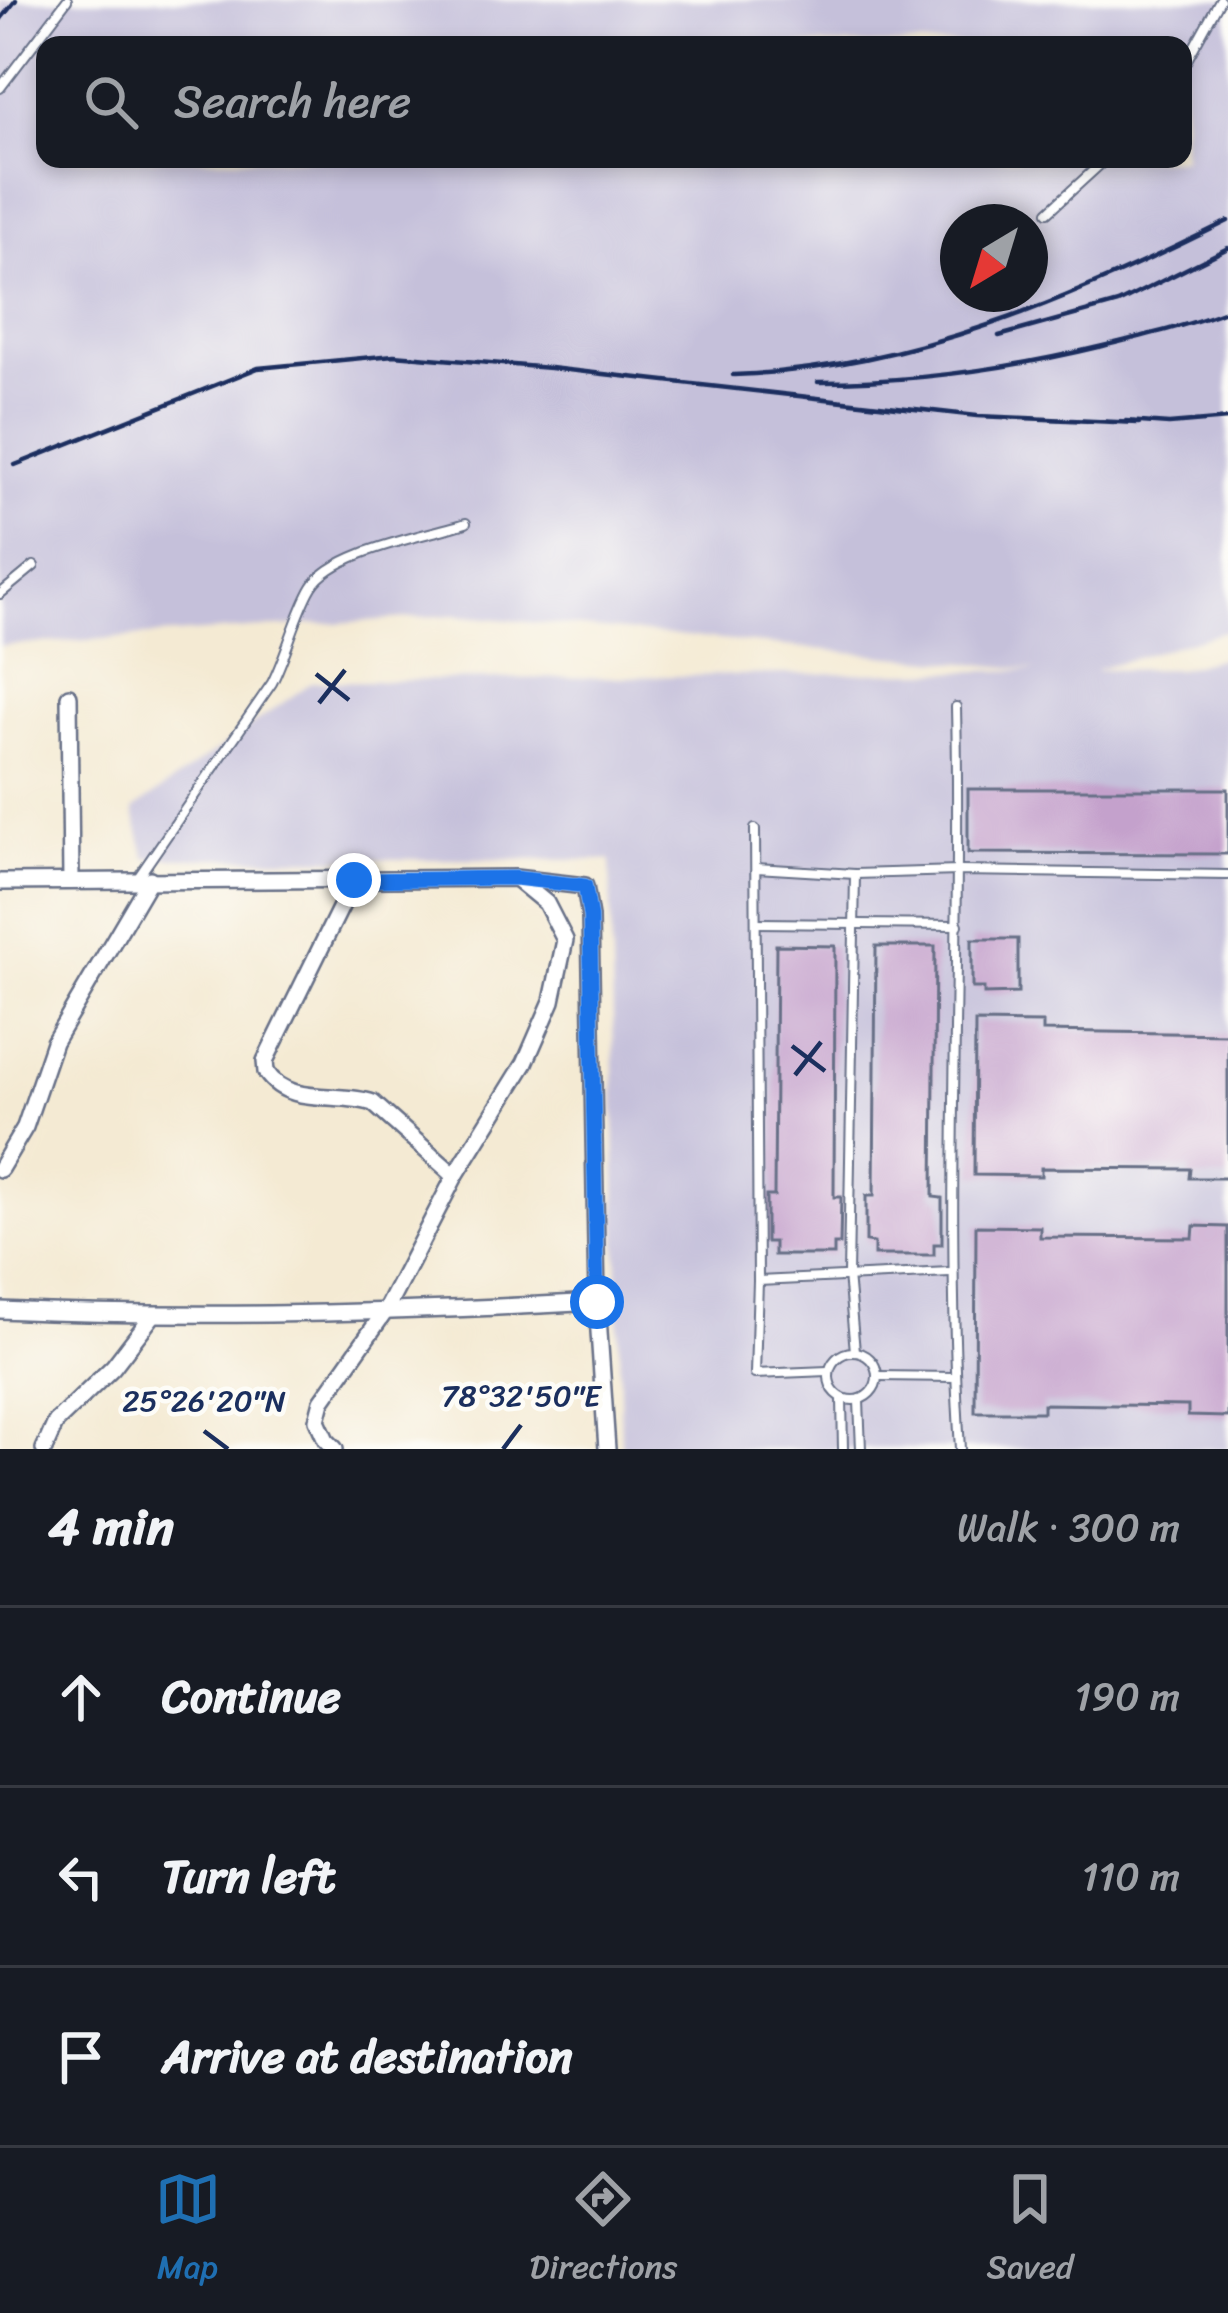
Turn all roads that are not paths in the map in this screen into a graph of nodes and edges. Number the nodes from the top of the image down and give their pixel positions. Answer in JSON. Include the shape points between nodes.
{"nodes":[{"id":1,"x":67,"y":0,"type":"edge"},
{"id":2,"x":1220,"y":0,"type":"edge"},
{"id":3,"x":40,"y":36,"type":"edge"},
{"id":4,"x":36,"y":41,"type":"edge"},
{"id":5,"x":1192,"y":51,"type":"edge"},
{"id":6,"x":0,"y":88,"type":"edge"},
{"id":7,"x":1096,"y":168,"type":"edge"},
{"id":8,"x":1048,"y":212,"type":"dead end"},
{"id":9,"x":466,"y":523,"type":"dead end"},
{"id":10,"x":34,"y":566,"type":"dead end"},
{"id":11,"x":0,"y":594,"type":"edge"},
{"id":12,"x":69,"y":696,"type":"dead end"},
{"id":13,"x":956,"y":707,"type":"dead end"},
{"id":14,"x":755,"y":829,"type":"dead end"},
{"id":15,"x":756,"y":868,"type":"junction"},
{"id":16,"x":959,"y":871,"type":"junction"},
{"id":17,"x":855,"y":874,"type":"junction"},
{"id":18,"x":1228,"y":875,"type":"edge"},
{"id":19,"x":515,"y":878,"type":"junction"},
{"id":20,"x":144,"y":880,"type":"junction"},
{"id":21,"x":354,"y":880,"type":"junction"},
{"id":22,"x":70,"y":881,"type":"junction"},
{"id":23,"x":0,"y":882,"type":"edge"},
{"id":24,"x":757,"y":923,"type":"junction"},
{"id":25,"x":854,"y":925,"type":"junction"},
{"id":26,"x":958,"y":925,"type":"junction"},
{"id":27,"x":0,"y":1169,"type":"edge"},
{"id":28,"x":455,"y":1176,"type":"junction"},
{"id":29,"x":950,"y":1272,"type":"junction"},
{"id":30,"x":848,"y":1275,"type":"junction"},
{"id":31,"x":758,"y":1281,"type":"junction"},
{"id":32,"x":597,"y":1302,"type":"junction"},
{"id":33,"x":0,"y":1310,"type":"edge"},
{"id":34,"x":385,"y":1313,"type":"junction"},
{"id":35,"x":153,"y":1316,"type":"junction"},
{"id":36,"x":855,"y":1351,"type":"junction"},
{"id":37,"x":828,"y":1371,"type":"junction"},
{"id":38,"x":878,"y":1376,"type":"junction"},
{"id":39,"x":955,"y":1377,"type":"junction"},
{"id":40,"x":842,"y":1399,"type":"junction"},
{"id":41,"x":859,"y":1401,"type":"junction"},
{"id":42,"x":44,"y":1449,"type":"edge"},
{"id":43,"x":335,"y":1449,"type":"edge"},
{"id":44,"x":607,"y":1449,"type":"edge"},
{"id":45,"x":843,"y":1449,"type":"edge"},
{"id":46,"x":861,"y":1449,"type":"edge"},
{"id":47,"x":960,"y":1449,"type":"edge"}],
"edges":[{"from":1,"to":3,"type":"lane"},
{"from":2,"to":5,"type":"lane"},
{"from":4,"to":6,"type":"lane"},
{"from":7,"to":8,"type":"lane"},
{"from":9,"to":20,"type":"lane","via":[[324,570],[272,683]]},
{"from":10,"to":11,"type":"lane"},
{"from":12,"to":22,"type":"street"},
{"from":13,"to":16,"type":"lane"},
{"from":14,"to":15,"type":"lane"},
{"from":15,"to":17,"type":"lane"},
{"from":15,"to":24,"type":"lane"},
{"from":16,"to":17,"type":"lane"},
{"from":16,"to":18,"type":"lane"},
{"from":16,"to":26,"type":"lane"},
{"from":17,"to":25,"type":"lane"},
{"from":19,"to":21,"type":"street"},
{"from":19,"to":28,"type":"street","via":[[545,903],[565,940],[561,960],[524,1063]]},
{"from":19,"to":32,"type":"street","via":[[585,886]]},
{"from":20,"to":21,"type":"street"},
{"from":20,"to":22,"type":"street"},
{"from":20,"to":27,"type":"street","via":[[54,1042],[25,1127]]},
{"from":21,"to":28,"type":"street","via":[[266,1072],[294,1093],[373,1103]]},
{"from":22,"to":23,"type":"street"},
{"from":24,"to":25,"type":"lane"},
{"from":24,"to":31,"type":"lane"},
{"from":25,"to":26,"type":"lane"},
{"from":25,"to":30,"type":"lane"},
{"from":26,"to":29,"type":"lane"},
{"from":28,"to":34,"type":"street"},
{"from":29,"to":30,"type":"lane"},
{"from":29,"to":39,"type":"lane"},
{"from":30,"to":31,"type":"lane"},
{"from":30,"to":36,"type":"lane"},
{"from":31,"to":37,"type":"lane","via":[[755,1374]]},
{"from":32,"to":34,"type":"street"},
{"from":32,"to":44,"type":"street"},
{"from":33,"to":35,"type":"street"},
{"from":34,"to":35,"type":"street"},
{"from":34,"to":43,"type":"street","via":[[322,1401],[317,1420]]},
{"from":35,"to":42,"type":"street","via":[[56,1422]]},
{"from":36,"to":37,"type":"lane","via":[[838,1356]]},
{"from":36,"to":38,"type":"lane","via":[[871,1359]]},
{"from":37,"to":40,"type":"lane"},
{"from":38,"to":39,"type":"lane"},
{"from":38,"to":41,"type":"lane"},
{"from":39,"to":47,"type":"lane"},
{"from":40,"to":41,"type":"lane"},
{"from":40,"to":45,"type":"lane"},
{"from":41,"to":46,"type":"lane"}]}
